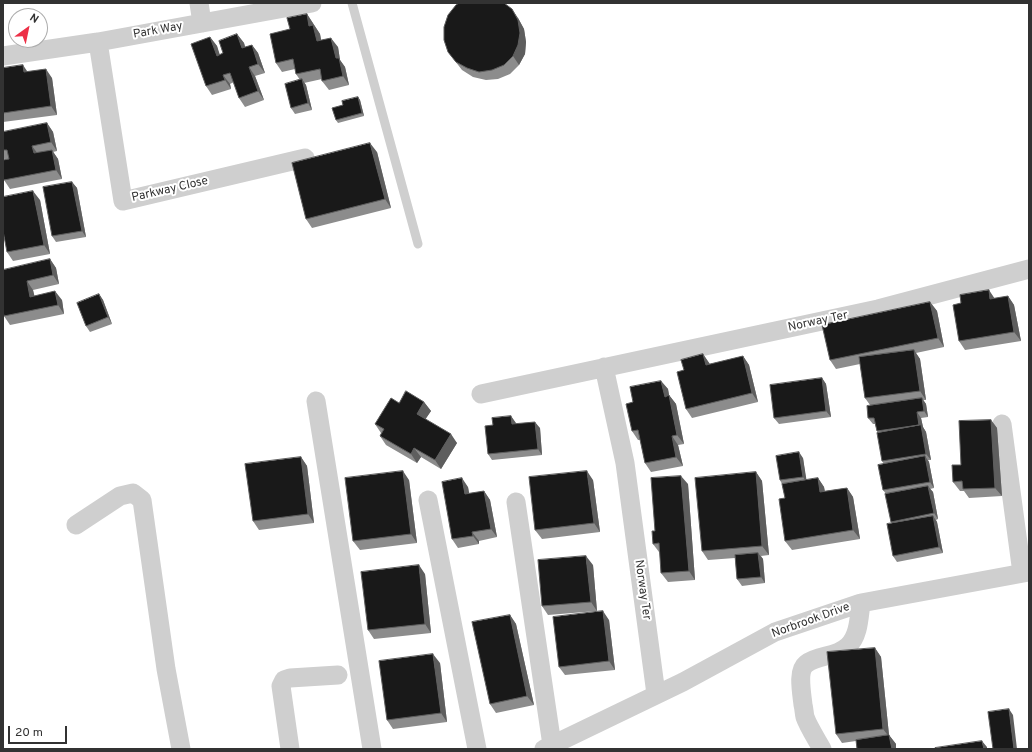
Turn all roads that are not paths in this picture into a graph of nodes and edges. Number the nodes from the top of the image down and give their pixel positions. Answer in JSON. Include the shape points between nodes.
{"nodes":[{"id":1,"x":199,"y":3,"type":"edge"},
{"id":2,"x":312,"y":3,"type":"edge"},
{"id":3,"x":352,"y":3,"type":"edge"},
{"id":4,"x":202,"y":23,"type":"junction"},
{"id":5,"x":98,"y":42,"type":"junction"},
{"id":6,"x":3,"y":56,"type":"edge"},
{"id":7,"x":305,"y":158,"type":"edge"},
{"id":8,"x":418,"y":244,"type":"dead end"},
{"id":9,"x":1029,"y":269,"type":"edge"},
{"id":10,"x":604,"y":367,"type":"junction"},
{"id":11,"x":481,"y":394,"type":"dead end"},
{"id":12,"x":316,"y":401,"type":"dead end"},
{"id":13,"x":1002,"y":424,"type":"dead end"},
{"id":14,"x":428,"y":500,"type":"dead end"},
{"id":15,"x":516,"y":502,"type":"dead end"},
{"id":16,"x":76,"y":525,"type":"dead end"},
{"id":17,"x":1025,"y":572,"type":"edge"},
{"id":18,"x":861,"y":603,"type":"junction"},
{"id":19,"x":338,"y":675,"type":"dead end"},
{"id":20,"x":656,"y":694,"type":"junction"},
{"id":21,"x":548,"y":747,"type":"edge"},
{"id":22,"x":181,"y":749,"type":"edge"},
{"id":23,"x":290,"y":749,"type":"edge"},
{"id":24,"x":372,"y":749,"type":"edge"},
{"id":25,"x":477,"y":749,"type":"edge"},
{"id":26,"x":822,"y":749,"type":"edge"}],
"edges":[{"from":1,"to":4,"type":"street"},
{"from":2,"to":4,"type":"street","name":"Park Way"},
{"from":3,"to":8,"type":"lane"},
{"from":4,"to":5,"type":"street","name":"Park Way"},
{"from":5,"to":6,"type":"street","name":"Park Way"},
{"from":5,"to":7,"type":"street","name":"Parkway Close","via":[[123,201]]},
{"from":9,"to":10,"type":"street","name":"Norway Ter","via":[[878,309]]},
{"from":10,"to":11,"type":"street","name":"Norway Ter"},
{"from":10,"to":20,"type":"street","name":"Norway Ter","via":[[624,463]]},
{"from":12,"to":24,"type":"street"},
{"from":13,"to":17,"type":"street"},
{"from":14,"to":25,"type":"street"},
{"from":15,"to":21,"type":"street"},
{"from":16,"to":22,"type":"street","via":[[120,496],[133,494],[142,500],[166,669]]},
{"from":17,"to":18,"type":"street","name":"Norbrook Drive"},
{"from":18,"to":20,"type":"street","name":"Norbrook Drive","via":[[775,632]]},
{"from":18,"to":26,"type":"street","via":[[856,630],[849,646],[840,653],[805,664],[802,670],[805,717]]},
{"from":19,"to":23,"type":"street","via":[[284,680],[281,686]]},
{"from":20,"to":21,"type":"street","name":"Norbrook Drive"}]}
